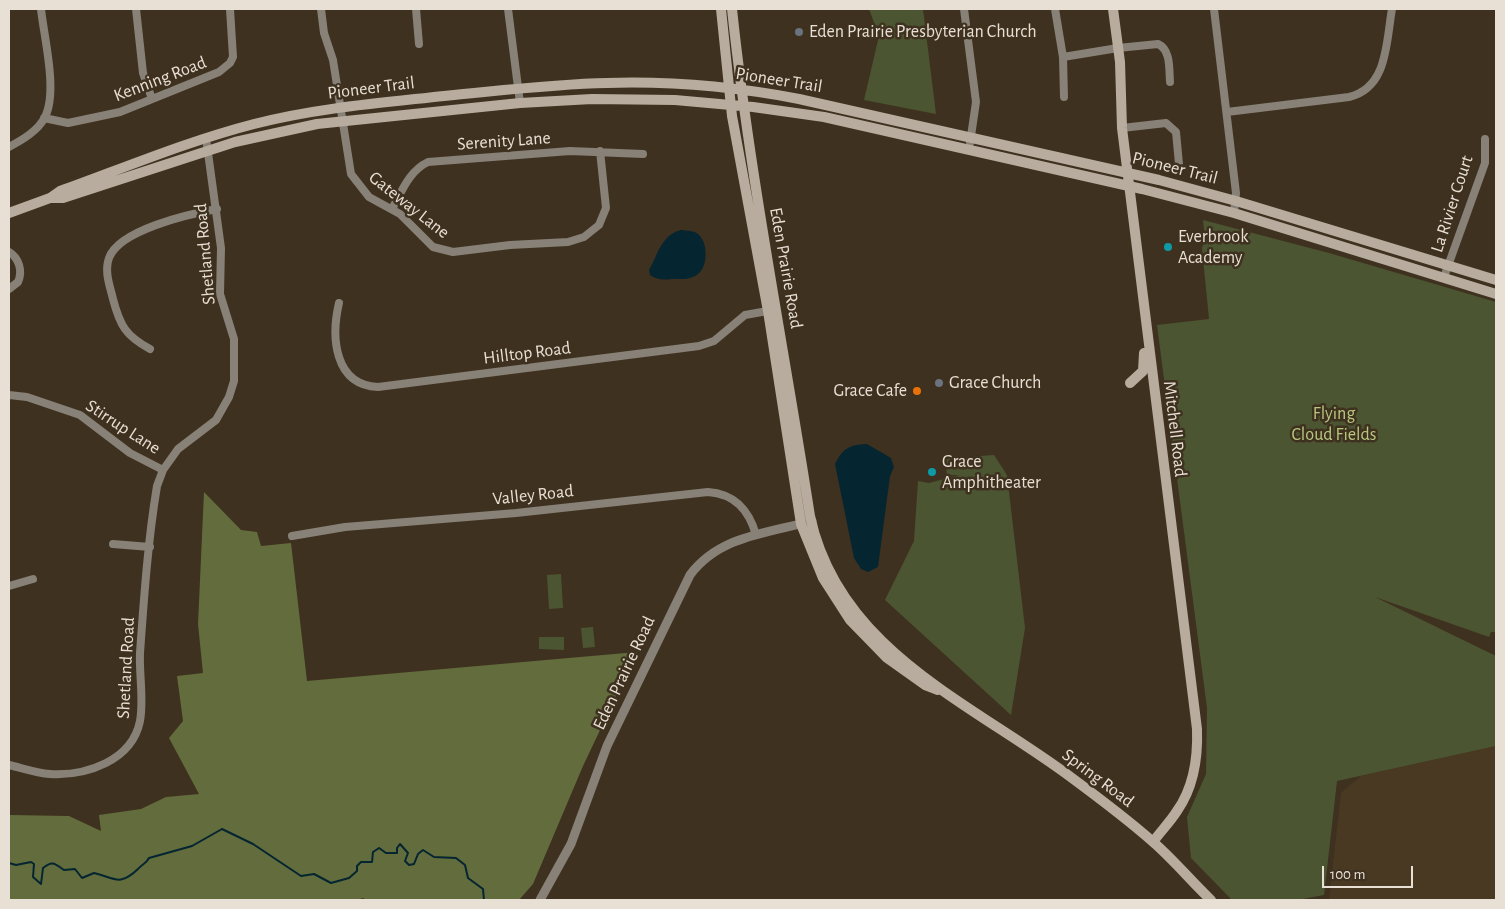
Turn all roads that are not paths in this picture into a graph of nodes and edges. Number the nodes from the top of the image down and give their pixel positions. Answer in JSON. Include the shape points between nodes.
{"nodes":[{"id":1,"x":41,"y":9,"type":"edge"},
{"id":2,"x":136,"y":9,"type":"edge"},
{"id":3,"x":230,"y":9,"type":"edge"},
{"id":4,"x":321,"y":9,"type":"edge"},
{"id":5,"x":416,"y":9,"type":"edge"},
{"id":6,"x":508,"y":9,"type":"edge"},
{"id":7,"x":721,"y":9,"type":"edge"},
{"id":8,"x":732,"y":9,"type":"edge"},
{"id":9,"x":964,"y":9,"type":"edge"},
{"id":10,"x":1055,"y":9,"type":"edge"},
{"id":11,"x":1113,"y":9,"type":"edge"},
{"id":12,"x":1214,"y":9,"type":"edge"},
{"id":13,"x":1392,"y":9,"type":"edge"},
{"id":14,"x":419,"y":44,"type":"dead end"},
{"id":15,"x":1118,"y":48,"type":"junction"},
{"id":16,"x":1063,"y":57,"type":"junction"},
{"id":17,"x":1170,"y":82,"type":"dead end"},
{"id":18,"x":518,"y":89,"type":"junction"},
{"id":19,"x":729,"y":89,"type":"junction"},
{"id":20,"x":741,"y":90,"type":"junction"},
{"id":21,"x":1064,"y":97,"type":"dead end"},
{"id":22,"x":152,"y":98,"type":"junction"},
{"id":23,"x":520,"y":103,"type":"junction"},
{"id":24,"x":730,"y":104,"type":"junction"},
{"id":25,"x":743,"y":106,"type":"junction"},
{"id":26,"x":340,"y":108,"type":"junction"},
{"id":27,"x":1228,"y":112,"type":"junction"},
{"id":28,"x":44,"y":118,"type":"junction"},
{"id":29,"x":342,"y":120,"type":"junction"},
{"id":30,"x":1122,"y":128,"type":"junction"},
{"id":31,"x":972,"y":137,"type":"junction"},
{"id":32,"x":206,"y":138,"type":"junction"},
{"id":33,"x":1485,"y":139,"type":"dead end"},
{"id":34,"x":9,"y":147,"type":"edge"},
{"id":35,"x":208,"y":150,"type":"junction"},
{"id":36,"x":969,"y":150,"type":"junction"},
{"id":37,"x":600,"y":152,"type":"junction"},
{"id":38,"x":643,"y":154,"type":"dead end"},
{"id":39,"x":1179,"y":164,"type":"dead end"},
{"id":40,"x":1127,"y":172,"type":"junction"},
{"id":41,"x":1130,"y":186,"type":"junction"},
{"id":42,"x":50,"y":198,"type":"junction"},
{"id":43,"x":1236,"y":200,"type":"junction"},
{"id":44,"x":392,"y":208,"type":"junction"},
{"id":45,"x":217,"y":209,"type":"junction"},
{"id":46,"x":9,"y":213,"type":"edge"},
{"id":47,"x":1234,"y":214,"type":"junction"},
{"id":48,"x":9,"y":252,"type":"edge"},
{"id":49,"x":1448,"y":264,"type":"junction"},
{"id":50,"x":1444,"y":277,"type":"junction"},
{"id":51,"x":1496,"y":280,"type":"edge"},
{"id":52,"x":9,"y":289,"type":"edge"},
{"id":53,"x":1496,"y":294,"type":"edge"},
{"id":54,"x":339,"y":303,"type":"dead end"},
{"id":55,"x":773,"y":310,"type":"junction"},
{"id":56,"x":1145,"y":330,"type":"junction"},
{"id":57,"x":150,"y":349,"type":"dead end"},
{"id":58,"x":1130,"y":382,"type":"dead end"},
{"id":59,"x":231,"y":392,"type":"junction"},
{"id":60,"x":9,"y":395,"type":"edge"},
{"id":61,"x":239,"y":395,"type":"dead end"},
{"id":62,"x":163,"y":470,"type":"junction"},
{"id":63,"x":812,"y":521,"type":"junction"},
{"id":64,"x":801,"y":524,"type":"junction"},
{"id":65,"x":756,"y":535,"type":"junction"},
{"id":66,"x":292,"y":536,"type":"dead end"},
{"id":67,"x":113,"y":544,"type":"dead end"},
{"id":68,"x":150,"y":547,"type":"junction"},
{"id":69,"x":33,"y":579,"type":"dead end"},
{"id":70,"x":9,"y":586,"type":"edge"},
{"id":71,"x":953,"y":697,"type":"junction"},
{"id":72,"x":9,"y":765,"type":"edge"},
{"id":73,"x":1153,"y":842,"type":"junction"},
{"id":74,"x":540,"y":900,"type":"edge"},
{"id":75,"x":1211,"y":900,"type":"edge"}],
"edges":[{"from":1,"to":28,"type":"street","via":[[50,83]]},
{"from":2,"to":22,"type":"street","via":[[143,72]]},
{"from":3,"to":22,"type":"street","name":"Kenning Road","via":[[233,50],[230,63],[220,72]]},
{"from":4,"to":26,"type":"street","name":"Gateway Lane"},
{"from":5,"to":14,"type":"street"},
{"from":6,"to":18,"type":"street"},
{"from":7,"to":19,"type":"main road","name":"Eden Prairie Road"},
{"from":8,"to":20,"type":"main road","name":"Eden Prairie Road"},
{"from":9,"to":31,"type":"street","via":[[976,102]]},
{"from":10,"to":16,"type":"street"},
{"from":11,"to":15,"type":"main road","name":"Mitchell Road"},
{"from":12,"to":27,"type":"street"},
{"from":13,"to":27,"type":"street","via":[[1379,75],[1367,90],[1349,97]]},
{"from":15,"to":16,"type":"street"},
{"from":15,"to":17,"type":"street","via":[[1151,43],[1163,46]]},
{"from":15,"to":30,"type":"main road","name":"Mitchell Road"},
{"from":16,"to":21,"type":"street"},
{"from":18,"to":19,"type":"main road","name":"Pioneer Trail","via":[[609,83]]},
{"from":18,"to":23,"type":"street"},
{"from":18,"to":26,"type":"main road","name":"Pioneer Trail"},
{"from":19,"to":20,"type":"main road","name":"Pioneer Trail"},
{"from":19,"to":24,"type":"main road","name":"Eden Prairie Road"},
{"from":20,"to":25,"type":"main road","name":"Eden Prairie Road"},
{"from":20,"to":31,"type":"main road","name":"Pioneer Trail","via":[[825,104]]},
{"from":22,"to":28,"type":"street","name":"Kenning Road","via":[[128,109],[79,122]]},
{"from":23,"to":24,"type":"main road","name":"Pioneer Trail","via":[[625,99]]},
{"from":23,"to":29,"type":"main road","name":"Pioneer Trail"},
{"from":24,"to":25,"type":"main road","name":"Pioneer Trail"},
{"from":24,"to":55,"type":"main road","name":"Eden Prairie Road"},
{"from":25,"to":36,"type":"main road","name":"Pioneer Trail","via":[[824,117]]},
{"from":25,"to":55,"type":"main road","name":"Eden Prairie Road"},
{"from":26,"to":29,"type":"street","name":"Gateway Lane"},
{"from":26,"to":32,"type":"main road","name":"Pioneer Trail","via":[[271,120]]},
{"from":27,"to":43,"type":"street"},
{"from":28,"to":34,"type":"street","via":[[27,136]]},
{"from":29,"to":35,"type":"main road","name":"Pioneer Trail","via":[[274,132]]},
{"from":29,"to":44,"type":"street","name":"Gateway Lane","via":[[349,166],[356,182],[369,197]]},
{"from":30,"to":39,"type":"street","via":[[1166,123],[1176,132]]},
{"from":30,"to":40,"type":"main road","name":"Mitchell Road"},
{"from":31,"to":36,"type":"street"},
{"from":31,"to":40,"type":"main road","name":"Pioneer Trail"},
{"from":32,"to":35,"type":"street","name":"Shetland Road"},
{"from":32,"to":42,"type":"main road","name":"Pioneer Trail","via":[[60,191]]},
{"from":33,"to":49,"type":"street","name":"La Rivier Court","via":[[1485,163]]},
{"from":35,"to":42,"type":"main road","name":"Pioneer Trail","via":[[120,181],[63,198]]},
{"from":35,"to":45,"type":"street","name":"Shetland Road"},
{"from":36,"to":41,"type":"main road","name":"Pioneer Trail"},
{"from":37,"to":38,"type":"street","name":"Serenity Lane"},
{"from":37,"to":44,"type":"street","name":"Serenity Lane","via":[[428,162],[409,178]]},
{"from":37,"to":44,"type":"street","name":"Gateway Lane","via":[[606,208],[599,226],[576,241],[447,252],[432,247],[408,220]]},
{"from":40,"to":41,"type":"main road","name":"Mitchell Road"},
{"from":40,"to":43,"type":"main road","name":"Pioneer Trail"},
{"from":41,"to":47,"type":"main road","name":"Pioneer Trail"},
{"from":41,"to":56,"type":"main road","name":"Mitchell Road"},
{"from":42,"to":46,"type":"main road","name":"Pioneer Trail"},
{"from":43,"to":47,"type":"street"},
{"from":43,"to":49,"type":"main road","name":"Pioneer Trail"},
{"from":45,"to":57,"type":"street","via":[[186,215],[133,235],[120,242],[110,257],[107,272],[121,324],[134,340]]},
{"from":45,"to":59,"type":"street","name":"Shetland Road","via":[[222,256],[220,294],[232,329],[235,351]]},
{"from":47,"to":50,"type":"main road","name":"Pioneer Trail"},
{"from":48,"to":52,"type":"street","via":[[15,257],[21,272],[18,282]]},
{"from":49,"to":50,"type":"street","name":"La Rivier Court"},
{"from":49,"to":51,"type":"main road","name":"Pioneer Trail"},
{"from":50,"to":53,"type":"main road","name":"Pioneer Trail"},
{"from":54,"to":55,"type":"street","name":"Hilltop Road","via":[[334,322],[346,374],[363,386],[378,387],[699,346],[714,341],[745,315]]},
{"from":55,"to":63,"type":"main road","name":"Eden Prairie Road"},
{"from":55,"to":64,"type":"main road","name":"Eden Prairie Road"},
{"from":56,"to":58,"type":"main road","via":[[1143,370]]},
{"from":56,"to":73,"type":"main road","name":"Mitchell Road","via":[[1197,729],[1196,759],[1189,787],[1178,811]]},
{"from":59,"to":61,"type":"street"},
{"from":59,"to":62,"type":"street","name":"Shetland Road","via":[[216,420],[178,449]]},
{"from":60,"to":62,"type":"street","name":"Stirrup Lane","via":[[27,397],[80,415],[130,453]]},
{"from":62,"to":68,"type":"street","name":"Shetland Road","via":[[156,493]]},
{"from":63,"to":64,"type":"street","name":"Eden Prairie Road"},
{"from":63,"to":71,"type":"main road","name":"Spring Road","via":[[826,562],[849,605],[894,653]]},
{"from":64,"to":65,"type":"street","name":"Eden Prairie Road"},
{"from":64,"to":71,"type":"main road","name":"Spring Road","via":[[832,596],[861,633],[902,669],[925,685]]},
{"from":65,"to":66,"type":"street","name":"Valley Road","via":[[744,508],[720,493],[708,492],[346,527]]},
{"from":65,"to":74,"type":"street","name":"Eden Prairie Road","via":[[717,549],[706,556],[690,575],[607,746],[571,844]]},
{"from":67,"to":68,"type":"street"},
{"from":68,"to":72,"type":"street","name":"Shetland Road","via":[[140,653],[139,724],[126,750],[108,763],[52,774]]},
{"from":69,"to":70,"type":"street"},
{"from":71,"to":73,"type":"main road","name":"Spring Road","via":[[1072,777]]},
{"from":73,"to":75,"type":"main road","name":"Spring Road"}]}
